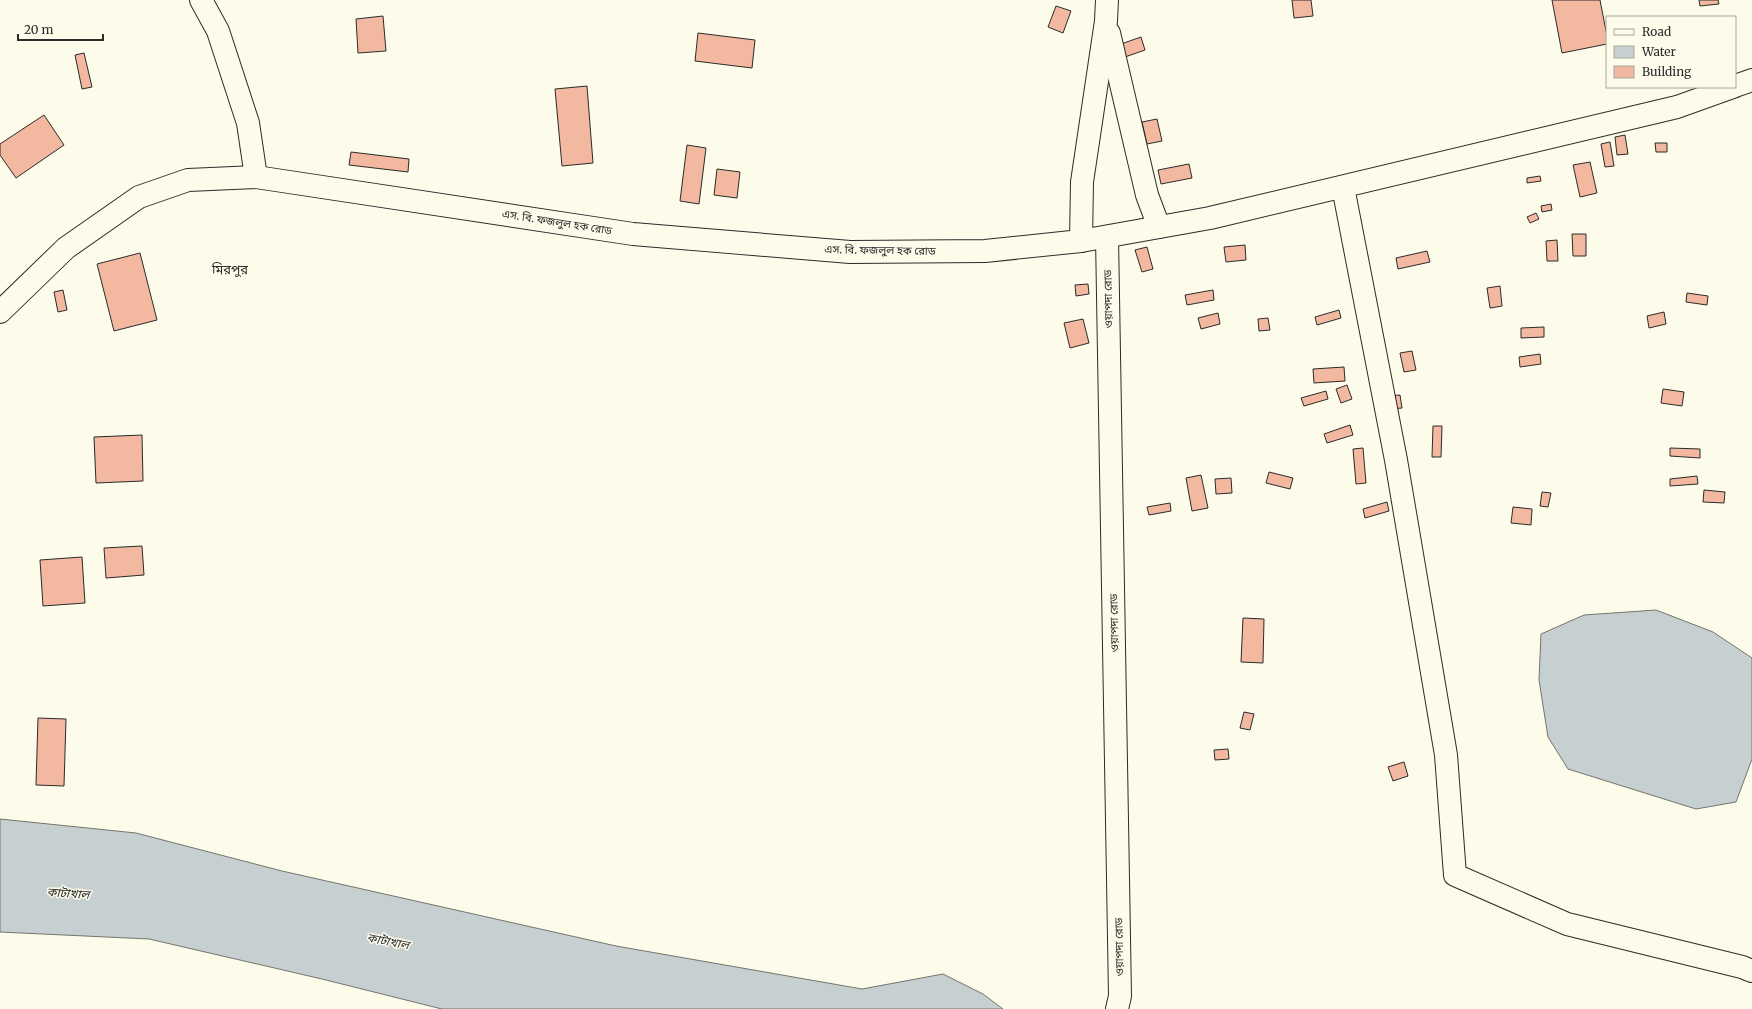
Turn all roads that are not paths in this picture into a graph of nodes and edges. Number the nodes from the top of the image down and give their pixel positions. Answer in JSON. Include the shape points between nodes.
{"nodes":[{"id":1,"x":202,"y":0,"type":"edge"},
{"id":2,"x":1106,"y":10,"type":"edge"},
{"id":3,"x":1752,"y":80,"type":"edge"},
{"id":4,"x":1736,"y":86,"type":"edge"},
{"id":5,"x":1731,"y":88,"type":"edge"},
{"id":6,"x":256,"y":177,"type":"junction"},
{"id":7,"x":1343,"y":187,"type":"junction"},
{"id":8,"x":1159,"y":227,"type":"junction"},
{"id":9,"x":1107,"y":237,"type":"junction"},
{"id":10,"x":1080,"y":241,"type":"junction"},
{"id":11,"x":0,"y":312,"type":"edge"},
{"id":12,"x":1752,"y":971,"type":"edge"},
{"id":13,"x":1118,"y":1003,"type":"edge"}],
"edges":[{"from":1,"to":6,"type":"street","via":[[218,30],[248,123]]},
{"from":2,"to":8,"type":"street","via":[[1147,195]]},
{"from":2,"to":10,"type":"street","via":[[1082,182]]},
{"from":3,"to":4,"type":"street","name":"এস. বি. ফজলুল হক রোড"},
{"from":5,"to":7,"type":"street","name":"এস. বি. ফজলুল হক রোড","via":[[1677,107]]},
{"from":6,"to":10,"type":"street","name":"এস. বি. ফজলুল হক রোড","via":[[633,234],[850,252],[985,251]]},
{"from":6,"to":11,"type":"street","name":"এস. বি. ফজলুল হক রোড","via":[[188,180],[139,197],[66,248]]},
{"from":7,"to":8,"type":"street","name":"এস. বি. ফজলুল হক রোড","via":[[1210,218]]},
{"from":7,"to":12,"type":"street","via":[[1396,460],[1446,755],[1455,875],[1567,924]]},
{"from":8,"to":9,"type":"street","name":"এস. বি. ফজলুল হক রোড"},
{"from":9,"to":10,"type":"street","name":"এস. বি. ফজলুল হক রোড"},
{"from":9,"to":13,"type":"street","name":"ওয়াপদা রোড"}]}
